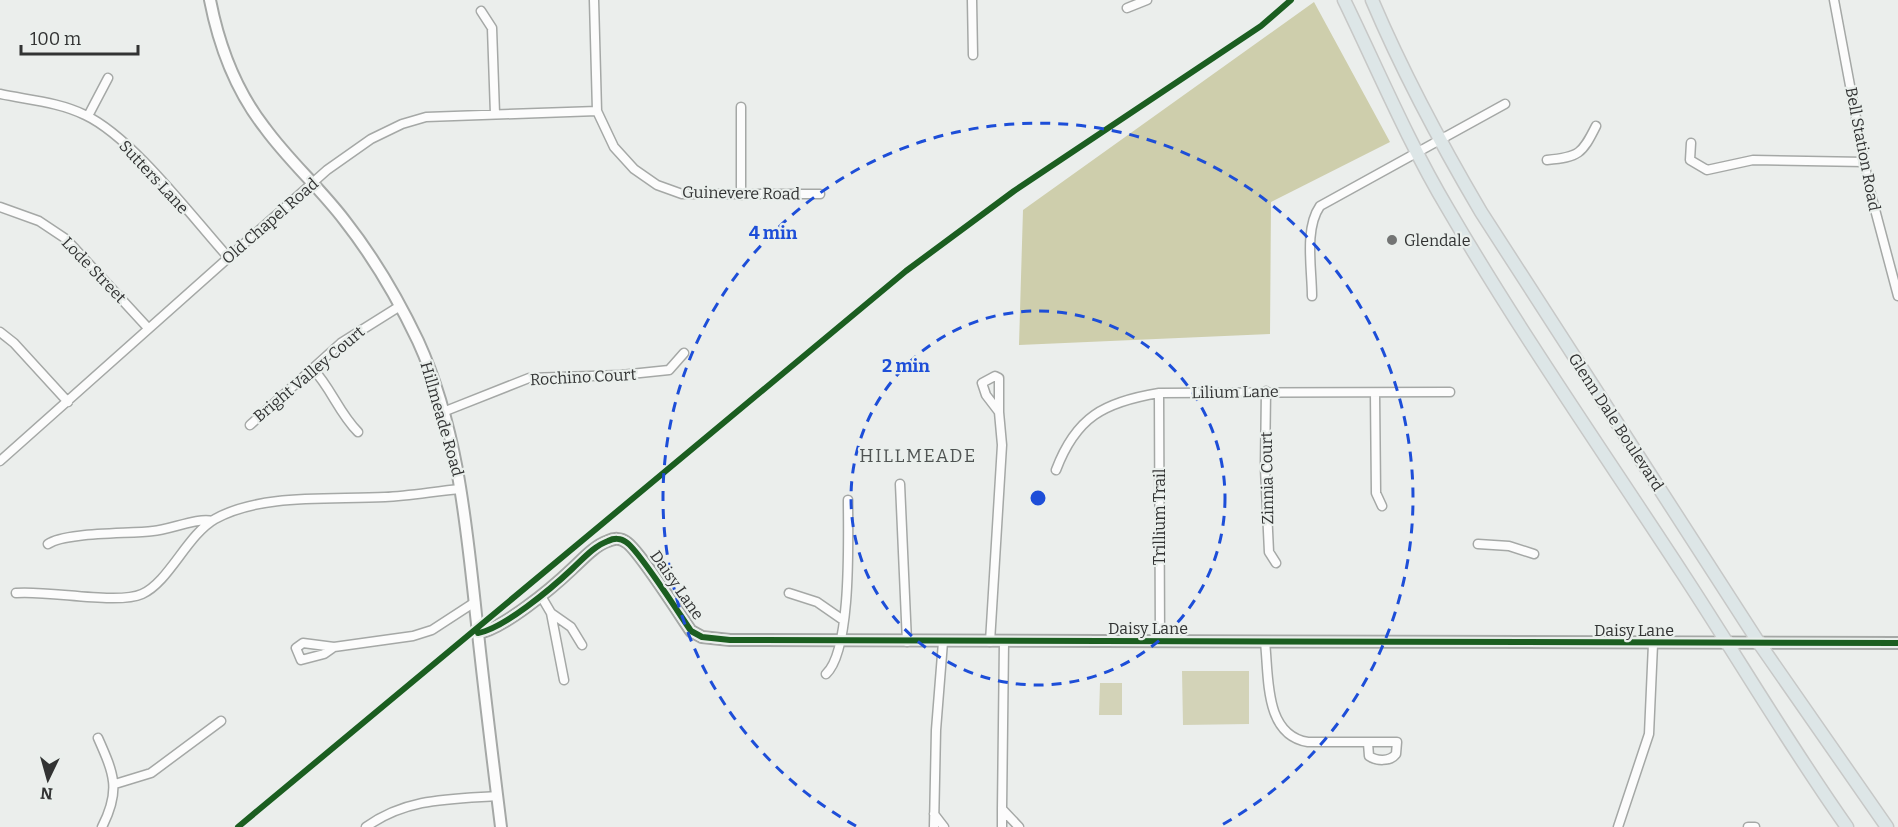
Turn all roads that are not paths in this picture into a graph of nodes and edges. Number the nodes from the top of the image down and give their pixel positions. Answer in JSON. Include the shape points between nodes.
{"nodes":[{"id":1,"x":210,"y":0,"type":"edge"},
{"id":2,"x":594,"y":0,"type":"edge"},
{"id":3,"x":972,"y":0,"type":"edge"},
{"id":4,"x":1147,"y":0,"type":"edge"},
{"id":5,"x":1344,"y":0,"type":"edge"},
{"id":6,"x":1372,"y":0,"type":"edge"},
{"id":7,"x":1834,"y":0,"type":"edge"},
{"id":8,"x":1127,"y":8,"type":"dead end"},
{"id":9,"x":481,"y":11,"type":"dead end"},
{"id":10,"x":973,"y":55,"type":"dead end"},
{"id":11,"x":108,"y":78,"type":"dead end"},
{"id":12,"x":0,"y":94,"type":"edge"},
{"id":13,"x":1505,"y":105,"type":"dead end"},
{"id":14,"x":741,"y":107,"type":"dead end"},
{"id":15,"x":597,"y":111,"type":"junction"},
{"id":16,"x":495,"y":114,"type":"junction"},
{"id":17,"x":88,"y":116,"type":"junction"},
{"id":18,"x":1596,"y":126,"type":"dead end"},
{"id":19,"x":1439,"y":139,"type":"junction"},
{"id":20,"x":1691,"y":143,"type":"dead end"},
{"id":21,"x":1418,"y":154,"type":"junction"},
{"id":22,"x":1547,"y":160,"type":"dead end"},
{"id":23,"x":1865,"y":162,"type":"junction"},
{"id":24,"x":313,"y":183,"type":"junction"},
{"id":25,"x":820,"y":194,"type":"dead end"},
{"id":26,"x":741,"y":195,"type":"junction"},
{"id":27,"x":0,"y":207,"type":"edge"},
{"id":28,"x":228,"y":257,"type":"junction"},
{"id":29,"x":1312,"y":296,"type":"dead end"},
{"id":30,"x":1898,"y":296,"type":"edge"},
{"id":31,"x":400,"y":306,"type":"junction"},
{"id":32,"x":148,"y":328,"type":"junction"},
{"id":33,"x":0,"y":332,"type":"edge"},
{"id":34,"x":684,"y":353,"type":"dead end"},
{"id":35,"x":313,"y":369,"type":"junction"},
{"id":36,"x":1266,"y":392,"type":"junction"},
{"id":37,"x":1450,"y":392,"type":"dead end"},
{"id":38,"x":1159,"y":393,"type":"junction"},
{"id":39,"x":1375,"y":393,"type":"junction"},
{"id":40,"x":68,"y":402,"type":"junction"},
{"id":41,"x":443,"y":412,"type":"junction"},
{"id":42,"x":999,"y":412,"type":"dead end"},
{"id":43,"x":250,"y":425,"type":"dead end"},
{"id":44,"x":358,"y":432,"type":"dead end"},
{"id":45,"x":0,"y":461,"type":"edge"},
{"id":46,"x":1056,"y":470,"type":"dead end"},
{"id":47,"x":900,"y":484,"type":"dead end"},
{"id":48,"x":461,"y":489,"type":"junction"},
{"id":49,"x":849,"y":500,"type":"dead end"},
{"id":50,"x":1382,"y":506,"type":"dead end"},
{"id":51,"x":213,"y":521,"type":"junction"},
{"id":52,"x":48,"y":544,"type":"dead end"},
{"id":53,"x":1478,"y":544,"type":"dead end"},
{"id":54,"x":1534,"y":554,"type":"dead end"},
{"id":55,"x":1276,"y":563,"type":"dead end"},
{"id":56,"x":16,"y":593,"type":"dead end"},
{"id":57,"x":789,"y":593,"type":"dead end"},
{"id":58,"x":541,"y":596,"type":"junction"},
{"id":59,"x":475,"y":602,"type":"junction"},
{"id":60,"x":551,"y":613,"type":"junction"},
{"id":61,"x":843,"y":620,"type":"junction"},
{"id":62,"x":478,"y":633,"type":"junction"},
{"id":63,"x":840,"y":641,"type":"junction"},
{"id":64,"x":1160,"y":641,"type":"junction"},
{"id":65,"x":907,"y":642,"type":"junction"},
{"id":66,"x":943,"y":642,"type":"junction"},
{"id":67,"x":990,"y":642,"type":"junction"},
{"id":68,"x":1004,"y":642,"type":"junction"},
{"id":69,"x":1265,"y":642,"type":"junction"},
{"id":70,"x":1759,"y":643,"type":"junction"},
{"id":71,"x":1898,"y":643,"type":"edge"},
{"id":72,"x":1653,"y":644,"type":"junction"},
{"id":73,"x":582,"y":645,"type":"dead end"},
{"id":74,"x":1729,"y":645,"type":"junction"},
{"id":75,"x":334,"y":647,"type":"dead end"},
{"id":76,"x":826,"y":674,"type":"dead end"},
{"id":77,"x":564,"y":680,"type":"dead end"},
{"id":78,"x":221,"y":721,"type":"dead end"},
{"id":79,"x":98,"y":738,"type":"dead end"},
{"id":80,"x":1368,"y":743,"type":"dead end"},
{"id":81,"x":115,"y":784,"type":"junction"},
{"id":82,"x":497,"y":796,"type":"junction"},
{"id":83,"x":1002,"y":809,"type":"junction"},
{"id":84,"x":934,"y":814,"type":"junction"},
{"id":85,"x":102,"y":827,"type":"edge"},
{"id":86,"x":366,"y":827,"type":"edge"},
{"id":87,"x":501,"y":827,"type":"edge"},
{"id":88,"x":934,"y":827,"type":"edge"},
{"id":89,"x":944,"y":827,"type":"edge"},
{"id":90,"x":1002,"y":827,"type":"edge"},
{"id":91,"x":1018,"y":827,"type":"edge"},
{"id":92,"x":1618,"y":827,"type":"edge"},
{"id":93,"x":1748,"y":827,"type":"edge"},
{"id":94,"x":1755,"y":827,"type":"edge"},
{"id":95,"x":1847,"y":827,"type":"edge"},
{"id":96,"x":1887,"y":827,"type":"edge"}],
"edges":[{"from":1,"to":24,"type":"street","name":"Hillmeade Road","via":[[224,54],[246,100]]},
{"from":2,"to":15,"type":"street","name":"Guinevere Road"},
{"from":3,"to":10,"type":"street"},
{"from":4,"to":8,"type":"street"},
{"from":5,"to":21,"type":"main road","name":"Glenn Dale Boulevard"},
{"from":6,"to":19,"type":"main road","name":"Glenn Dale Boulevard"},
{"from":7,"to":23,"type":"street","name":"Bell Station Road"},
{"from":9,"to":16,"type":"street","via":[[493,34]]},
{"from":11,"to":17,"type":"street"},
{"from":12,"to":17,"type":"street","name":"Sutters Lane"},
{"from":13,"to":19,"type":"street"},
{"from":14,"to":26,"type":"street"},
{"from":15,"to":16,"type":"street","name":"Old Chapel Road"},
{"from":15,"to":26,"type":"street","name":"Guinevere Road","via":[[618,153],[650,181],[682,194]]},
{"from":16,"to":24,"type":"street","name":"Old Chapel Road","via":[[426,117],[402,124],[358,146]]},
{"from":17,"to":28,"type":"street","name":"Sutters Lane","via":[[133,151]]},
{"from":18,"to":22,"type":"street","via":[[1576,156]]},
{"from":19,"to":21,"type":"street"},
{"from":19,"to":70,"type":"main road","name":"Glenn Dale Boulevard","via":[[1517,270]]},
{"from":20,"to":23,"type":"street","via":[[1690,160],[1707,170],[1753,160]]},
{"from":21,"to":29,"type":"street","via":[[1320,206],[1311,238]]},
{"from":21,"to":74,"type":"main road","name":"Glenn Dale Boulevard","via":[[1522,329]]},
{"from":23,"to":30,"type":"street","name":"Bell Station Road","via":[[1874,212]]},
{"from":24,"to":28,"type":"street","name":"Old Chapel Road"},
{"from":24,"to":31,"type":"street","name":"Hillmeade Road","via":[[362,244]]},
{"from":25,"to":26,"type":"street","name":"Guinevere Road"},
{"from":27,"to":32,"type":"street","name":"Lode Street","via":[[39,221],[66,239]]},
{"from":28,"to":32,"type":"street","name":"Old Chapel Road"},
{"from":31,"to":35,"type":"street","name":"Bright Valley Court","via":[[341,343]]},
{"from":31,"to":41,"type":"street","name":"Hillmeade Road","via":[[427,363]]},
{"from":32,"to":40,"type":"street","name":"Old Chapel Road"},
{"from":33,"to":40,"type":"street"},
{"from":34,"to":41,"type":"street","name":"Rochino Court","via":[[669,370],[529,378]]},
{"from":35,"to":43,"type":"street","name":"Bright Valley Court"},
{"from":35,"to":44,"type":"street","via":[[345,420]]},
{"from":36,"to":38,"type":"street","name":"Lilium Lane"},
{"from":36,"to":39,"type":"street","name":"Lilium Lane"},
{"from":36,"to":55,"type":"street","name":"Zinnia Court","via":[[1269,552]]},
{"from":37,"to":39,"type":"street","name":"Lilium Lane"},
{"from":38,"to":46,"type":"street","name":"Lilium Lane","via":[[1110,405],[1084,420],[1065,447]]},
{"from":38,"to":64,"type":"street","name":"Trillium Trail"},
{"from":39,"to":50,"type":"street","via":[[1376,493]]},
{"from":40,"to":45,"type":"street","name":"Old Chapel Road"},
{"from":41,"to":48,"type":"street","name":"Hillmeade Road"},
{"from":42,"to":67,"type":"street","via":[[1002,445]]},
{"from":47,"to":65,"type":"street"},
{"from":48,"to":51,"type":"street","via":[[256,506]]},
{"from":48,"to":59,"type":"street","name":"Hillmeade Road"},
{"from":49,"to":61,"type":"street","via":[[848,583]]},
{"from":51,"to":52,"type":"street","via":[[162,531],[65,537]]},
{"from":51,"to":56,"type":"street","via":[[142,594],[111,598]]},
{"from":53,"to":54,"type":"street","via":[[1509,546]]},
{"from":57,"to":61,"type":"street","via":[[817,602]]},
{"from":58,"to":60,"type":"street"},
{"from":58,"to":62,"type":"street","name":"Daisy Lane","via":[[502,624]]},
{"from":58,"to":63,"type":"street","name":"Daisy Lane","via":[[600,545],[621,539],[635,549],[691,631],[698,635],[740,640]]},
{"from":59,"to":62,"type":"street","name":"Hillmeade Road"},
{"from":59,"to":75,"type":"street","via":[[432,630]]},
{"from":60,"to":73,"type":"street","via":[[571,627]]},
{"from":60,"to":77,"type":"street"},
{"from":61,"to":63,"type":"street"},
{"from":62,"to":82,"type":"street","name":"Hillmeade Road"},
{"from":63,"to":65,"type":"street","name":"Daisy Lane"},
{"from":63,"to":76,"type":"street","via":[[832,669]]},
{"from":64,"to":68,"type":"street","name":"Daisy Lane"},
{"from":64,"to":69,"type":"street","name":"Daisy Lane"},
{"from":65,"to":66,"type":"street","name":"Daisy Lane"},
{"from":66,"to":67,"type":"street","name":"Daisy Lane"},
{"from":66,"to":84,"type":"street"},
{"from":67,"to":68,"type":"street","name":"Daisy Lane"},
{"from":68,"to":83,"type":"street"},
{"from":69,"to":72,"type":"street","name":"Daisy Lane"},
{"from":69,"to":80,"type":"street","via":[[1274,710],[1286,734],[1308,742]]},
{"from":70,"to":71,"type":"street","name":"Daisy Lane"},
{"from":70,"to":74,"type":"street","name":"Daisy Lane"},
{"from":70,"to":96,"type":"main road","name":"Glenn Dale Boulevard"},
{"from":72,"to":74,"type":"street","name":"Daisy Lane"},
{"from":72,"to":92,"type":"street","via":[[1649,734]]},
{"from":74,"to":95,"type":"main road","name":"Glenn Dale Boulevard"},
{"from":78,"to":81,"type":"street","via":[[152,773]]},
{"from":79,"to":81,"type":"street"},
{"from":81,"to":85,"type":"street"},
{"from":82,"to":86,"type":"street","via":[[411,804]]},
{"from":82,"to":87,"type":"street","name":"Hillmeade Road"},
{"from":83,"to":90,"type":"street"},
{"from":83,"to":91,"type":"street"},
{"from":84,"to":88,"type":"street"},
{"from":84,"to":89,"type":"street"},
{"from":93,"to":94,"type":"street"}]}
